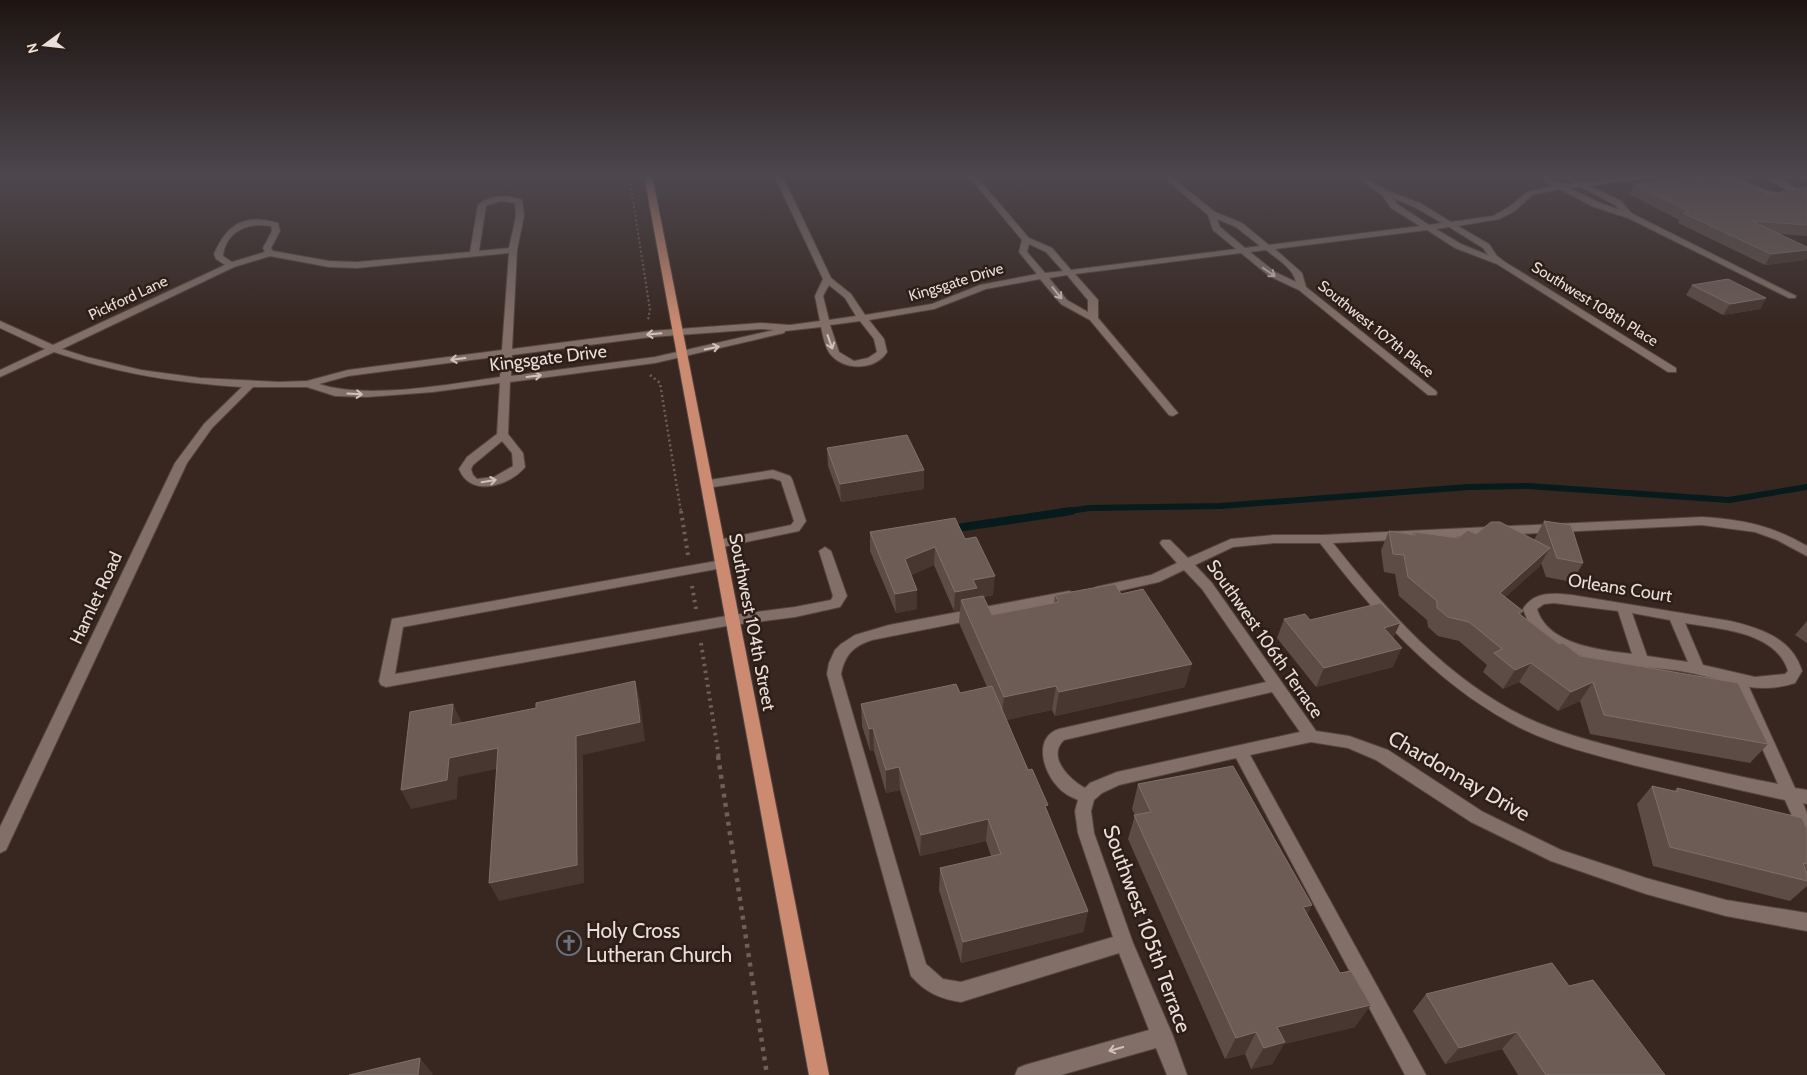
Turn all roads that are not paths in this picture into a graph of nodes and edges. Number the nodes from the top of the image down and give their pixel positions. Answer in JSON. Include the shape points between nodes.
{"nodes":[{"id":1,"x":244,"y":225,"type":"edge"},
{"id":2,"x":275,"y":225,"type":"edge"},
{"id":3,"x":478,"y":225,"type":"edge"},
{"id":4,"x":518,"y":225,"type":"edge"},
{"id":5,"x":658,"y":225,"type":"edge"},
{"id":6,"x":801,"y":225,"type":"edge"},
{"id":7,"x":1013,"y":225,"type":"edge"},
{"id":8,"x":1215,"y":225,"type":"edge"},
{"id":9,"x":1239,"y":225,"type":"edge"},
{"id":10,"x":1424,"y":225,"type":"edge"},
{"id":11,"x":1450,"y":225,"type":"edge"},
{"id":12,"x":1451,"y":225,"type":"edge"},
{"id":13,"x":1649,"y":225,"type":"edge"},
{"id":14,"x":1429,"y":228,"type":"junction"},
{"id":15,"x":1026,"y":240,"type":"junction"},
{"id":16,"x":1268,"y":248,"type":"junction"},
{"id":17,"x":513,"y":250,"type":"junction"},
{"id":18,"x":1244,"y":251,"type":"junction"},
{"id":19,"x":270,"y":253,"type":"junction"},
{"id":20,"x":474,"y":254,"type":"junction"},
{"id":21,"x":1502,"y":264,"type":"junction"},
{"id":22,"x":231,"y":265,"type":"junction"},
{"id":23,"x":1070,"y":273,"type":"junction"},
{"id":24,"x":1043,"y":276,"type":"junction"},
{"id":25,"x":827,"y":280,"type":"junction"},
{"id":26,"x":1302,"y":288,"type":"junction"},
{"id":27,"x":1792,"y":296,"type":"dead end"},
{"id":28,"x":862,"y":318,"type":"junction"},
{"id":29,"x":1093,"y":318,"type":"junction"},
{"id":30,"x":824,"y":323,"type":"junction"},
{"id":31,"x":0,"y":324,"type":"edge"},
{"id":32,"x":790,"y":328,"type":"junction"},
{"id":33,"x":678,"y":332,"type":"junction"},
{"id":34,"x":51,"y":349,"type":"junction"},
{"id":35,"x":508,"y":352,"type":"junction"},
{"id":36,"x":682,"y":354,"type":"junction"},
{"id":37,"x":1672,"y":370,"type":"dead end"},
{"id":38,"x":0,"y":374,"type":"edge"},
{"id":39,"x":506,"y":380,"type":"junction"},
{"id":40,"x":250,"y":384,"type":"junction"},
{"id":41,"x":308,"y":384,"type":"junction"},
{"id":42,"x":1432,"y":393,"type":"dead end"},
{"id":43,"x":1173,"y":413,"type":"dead end"},
{"id":44,"x":502,"y":435,"type":"junction"},
{"id":45,"x":707,"y":484,"type":"junction"},
{"id":46,"x":1322,"y":539,"type":"junction"},
{"id":47,"x":1166,"y":543,"type":"dead end"},
{"id":48,"x":718,"y":544,"type":"junction"},
{"id":49,"x":825,"y":550,"type":"dead end"},
{"id":50,"x":1807,"y":552,"type":"edge"},
{"id":51,"x":722,"y":564,"type":"junction"},
{"id":52,"x":1188,"y":564,"type":"junction"},
{"id":53,"x":1623,"y":607,"type":"junction"},
{"id":54,"x":1675,"y":616,"type":"junction"},
{"id":55,"x":732,"y":620,"type":"junction"},
{"id":56,"x":1641,"y":660,"type":"junction"},
{"id":57,"x":1698,"y":669,"type":"junction"},
{"id":58,"x":1738,"y":678,"type":"junction"},
{"id":59,"x":1276,"y":685,"type":"junction"},
{"id":60,"x":1311,"y":736,"type":"junction"},
{"id":61,"x":1240,"y":751,"type":"junction"},
{"id":62,"x":1791,"y":794,"type":"junction"},
{"id":63,"x":1088,"y":797,"type":"junction"},
{"id":64,"x":1807,"y":797,"type":"edge"},
{"id":65,"x":1807,"y":831,"type":"edge"},
{"id":66,"x":0,"y":845,"type":"edge"},
{"id":67,"x":1807,"y":922,"type":"edge"},
{"id":68,"x":1124,"y":943,"type":"junction"},
{"id":69,"x":1163,"y":1036,"type":"junction"},
{"id":70,"x":819,"y":1075,"type":"edge"},
{"id":71,"x":1025,"y":1075,"type":"edge"},
{"id":72,"x":1177,"y":1075,"type":"edge"},
{"id":73,"x":1416,"y":1075,"type":"edge"}],
"edges":[{"from":1,"to":22,"type":"street","via":[[229,233],[218,254]]},
{"from":2,"to":19,"type":"street","via":[[276,231],[267,248]]},
{"from":3,"to":20,"type":"street"},
{"from":4,"to":17,"type":"street"},
{"from":5,"to":33,"type":"main road","name":"Southwest 104th Street"},
{"from":6,"to":25,"type":"street"},
{"from":7,"to":15,"type":"street"},
{"from":8,"to":18,"type":"street","name":"Southwest 107th Place"},
{"from":9,"to":16,"type":"street","name":"Southwest 107th Place"},
{"from":10,"to":14,"type":"street","name":"Southwest 108th Place"},
{"from":11,"to":14,"type":"street","name":"Kingsgate Drive"},
{"from":12,"to":21,"type":"street","name":"Southwest 108th Place","via":[[1486,246]]},
{"from":13,"to":27,"type":"street"},
{"from":14,"to":16,"type":"street","name":"Kingsgate Drive"},
{"from":14,"to":21,"type":"street","name":"Southwest 108th Place","via":[[1465,250]]},
{"from":15,"to":23,"type":"street","via":[[1048,250]]},
{"from":15,"to":24,"type":"street","via":[[1023,252]]},
{"from":16,"to":18,"type":"street","name":"Kingsgate Drive"},
{"from":16,"to":26,"type":"street","name":"Southwest 107th Place","via":[[1296,271]]},
{"from":17,"to":20,"type":"street"},
{"from":17,"to":35,"type":"street"},
{"from":18,"to":23,"type":"street","name":"Kingsgate Drive"},
{"from":18,"to":26,"type":"street","name":"Southwest 107th Place","one_way":true,"via":[[1272,274]]},
{"from":19,"to":20,"type":"street","via":[[313,262],[357,265]]},
{"from":19,"to":22,"type":"street","name":"Pickford Lane"},
{"from":21,"to":37,"type":"street","name":"Southwest 108th Place"},
{"from":22,"to":34,"type":"street","name":"Pickford Lane"},
{"from":23,"to":24,"type":"street","name":"Kingsgate Drive"},
{"from":23,"to":29,"type":"street","via":[[1093,300]]},
{"from":24,"to":28,"type":"street","name":"Kingsgate Drive","via":[[983,286],[934,306]]},
{"from":24,"to":29,"type":"street","one_way":true,"via":[[1064,302]]},
{"from":25,"to":28,"type":"street","via":[[844,291]]},
{"from":25,"to":30,"type":"street","via":[[819,296]]},
{"from":26,"to":42,"type":"street","name":"Southwest 107th Place"},
{"from":28,"to":30,"type":"street","name":"Kingsgate Drive"},
{"from":30,"to":28,"type":"street","one_way":true,"via":[[835,354],[846,362],[862,363],[879,357],[882,352],[879,338]]},
{"from":29,"to":43,"type":"street"},
{"from":30,"to":32,"type":"street","name":"Kingsgate Drive"},
{"from":31,"to":34,"type":"street","name":"Kingsgate Drive"},
{"from":32,"to":33,"type":"street","name":"Kingsgate Drive","via":[[761,326]]},
{"from":36,"to":32,"type":"street","name":"Kingsgate Drive","one_way":true},
{"from":33,"to":35,"type":"street","name":"Kingsgate Drive","one_way":true},
{"from":33,"to":36,"type":"main road","name":"Southwest 104th Street"},
{"from":34,"to":38,"type":"street","name":"Pickford Lane"},
{"from":34,"to":40,"type":"street","name":"Kingsgate Drive","via":[[78,359],[139,373],[189,381]]},
{"from":35,"to":39,"type":"street"},
{"from":35,"to":41,"type":"street","name":"Kingsgate Drive","one_way":true,"via":[[348,373]]},
{"from":39,"to":36,"type":"street","name":"Kingsgate Drive","one_way":true},
{"from":36,"to":45,"type":"main road","name":"Southwest 104th Street"},
{"from":41,"to":39,"type":"street","name":"Kingsgate Drive","one_way":true,"via":[[335,393],[367,394]]},
{"from":39,"to":44,"type":"street"},
{"from":40,"to":41,"type":"street","name":"Kingsgate Drive"},
{"from":40,"to":66,"type":"street","name":"Hamlet Road","via":[[208,426],[181,463]]},
{"from":44,"to":44,"type":"street","one_way":true,"via":[[467,463],[465,469],[469,478],[486,483],[519,468],[521,459]]},
{"from":45,"to":48,"type":"main road","name":"Southwest 104th Street"},
{"from":45,"to":48,"type":"street","via":[[773,474],[786,478],[800,521],[795,528]]},
{"from":46,"to":50,"type":"street","via":[[1702,521],[1752,526],[1778,535]]},
{"from":46,"to":52,"type":"street","via":[[1231,543]]},
{"from":46,"to":62,"type":"street","via":[[1417,647],[1456,680],[1519,720],[1582,746]]},
{"from":47,"to":52,"type":"street","name":"Southwest 106th Terrace"},
{"from":48,"to":51,"type":"main road","name":"Southwest 104th Street"},
{"from":49,"to":55,"type":"street","via":[[840,596],[835,604]]},
{"from":51,"to":55,"type":"main road","name":"Southwest 104th Street"},
{"from":51,"to":55,"type":"street","via":[[396,623],[386,681]]},
{"from":52,"to":59,"type":"street","name":"Southwest 106th Terrace"},
{"from":52,"to":68,"type":"street","via":[[1154,579],[866,636],[841,650],[835,664],[834,674],[918,969],[927,981],[944,990],[961,992]]},
{"from":53,"to":54,"type":"street","name":"Orleans Court"},
{"from":53,"to":56,"type":"street"},
{"from":53,"to":56,"type":"street","name":"Orleans Court","via":[[1554,598],[1540,600],[1530,609],[1537,624],[1554,639],[1598,653]]},
{"from":54,"to":57,"type":"street"},
{"from":54,"to":58,"type":"street","name":"Orleans Court","via":[[1729,626],[1766,638],[1784,650],[1796,671],[1790,678],[1779,681]]},
{"from":55,"to":70,"type":"main road","name":"Southwest 104th Street"},
{"from":56,"to":57,"type":"street","name":"Orleans Court"},
{"from":57,"to":58,"type":"street","name":"Orleans Court"},
{"from":58,"to":62,"type":"street"},
{"from":59,"to":60,"type":"street","name":"Southwest 106th Terrace"},
{"from":59,"to":63,"type":"street","via":[[1059,735],[1050,747],[1053,768],[1062,782]]},
{"from":60,"to":61,"type":"street","name":"Chardonnay Drive"},
{"from":60,"to":67,"type":"street","name":"Chardonnay Drive","via":[[1349,742],[1382,755],[1477,817],[1557,856],[1726,908]]},
{"from":61,"to":63,"type":"street","name":"Chardonnay Drive","via":[[1117,778],[1096,788]]},
{"from":61,"to":73,"type":"street"},
{"from":62,"to":64,"type":"street"},
{"from":62,"to":65,"type":"street"},
{"from":63,"to":68,"type":"street","name":"Southwest 105th Terrace","via":[[1083,812],[1086,833]]},
{"from":68,"to":69,"type":"street","name":"Southwest 105th Terrace"},
{"from":69,"to":71,"type":"street","one_way":true},
{"from":69,"to":72,"type":"street","name":"Southwest 105th Terrace"}]}
